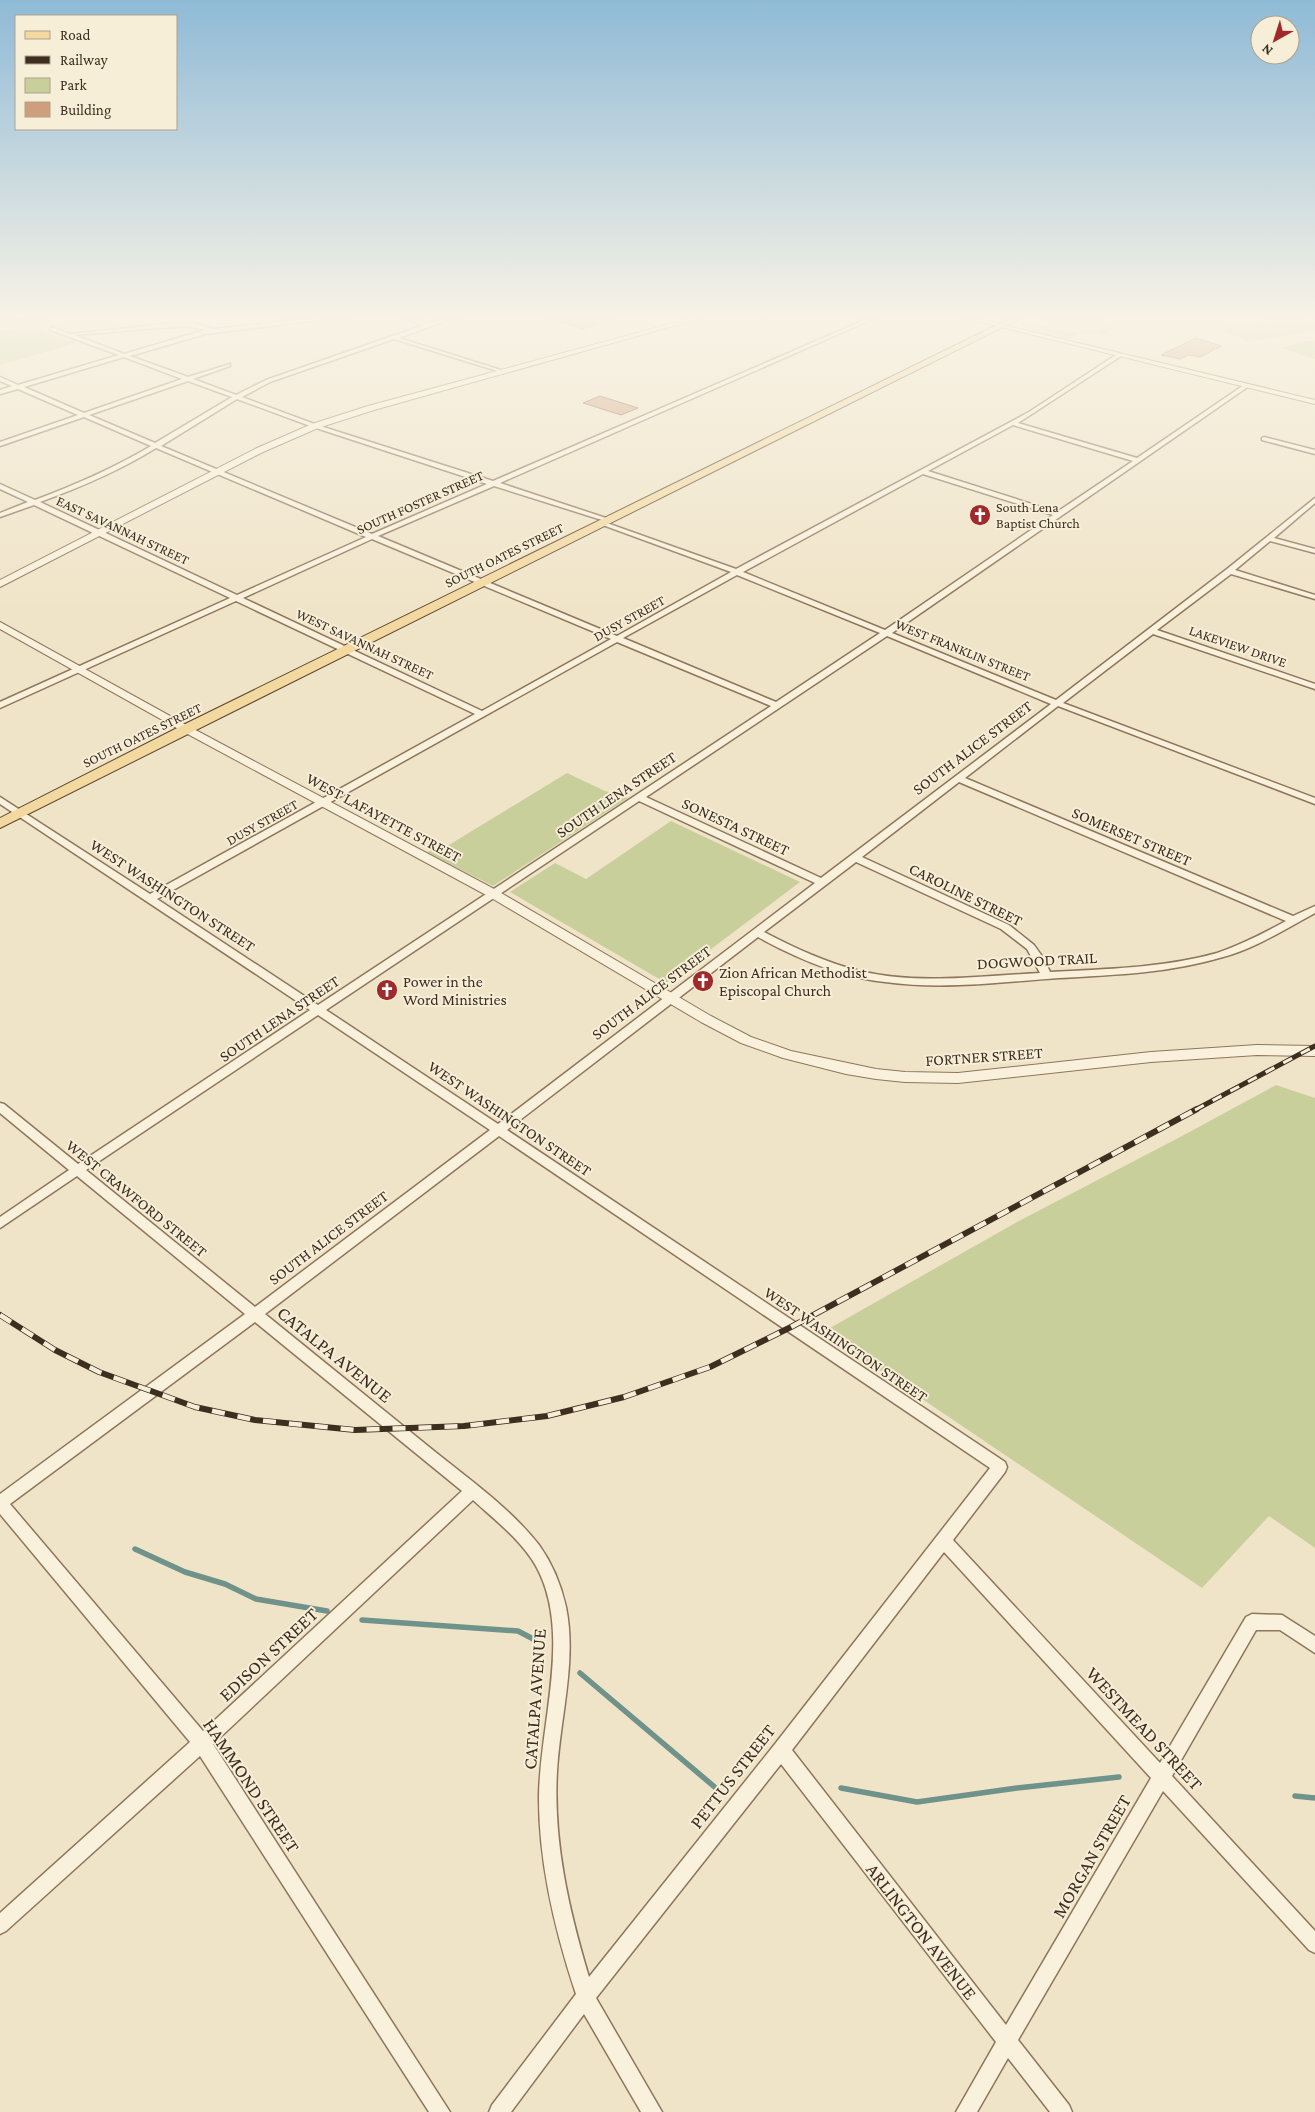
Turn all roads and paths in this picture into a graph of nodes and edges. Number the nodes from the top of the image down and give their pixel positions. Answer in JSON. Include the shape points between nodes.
{"nodes":[{"id":1,"x":81,"y":414,"type":"edge"},
{"id":2,"x":88,"y":414,"type":"edge"},
{"id":3,"x":211,"y":414,"type":"edge"},
{"id":4,"x":282,"y":414,"type":"edge"},
{"id":5,"x":353,"y":414,"type":"edge"},
{"id":6,"x":655,"y":414,"type":"edge"},
{"id":7,"x":824,"y":414,"type":"edge"},
{"id":8,"x":1028,"y":414,"type":"edge"},
{"id":9,"x":1206,"y":414,"type":"edge"},
{"id":10,"x":84,"y":415,"type":"junction"},
{"id":11,"x":1012,"y":423,"type":"junction"},
{"id":12,"x":315,"y":426,"type":"junction"},
{"id":13,"x":1264,"y":439,"type":"dead end"},
{"id":14,"x":0,"y":444,"type":"edge"},
{"id":15,"x":157,"y":446,"type":"junction"},
{"id":16,"x":1315,"y":452,"type":"edge"},
{"id":17,"x":1138,"y":460,"type":"junction"},
{"id":18,"x":217,"y":472,"type":"junction"},
{"id":19,"x":922,"y":472,"type":"junction"},
{"id":20,"x":494,"y":484,"type":"junction"},
{"id":21,"x":0,"y":486,"type":"edge"},
{"id":22,"x":1315,"y":500,"type":"edge"},
{"id":23,"x":35,"y":502,"type":"junction"},
{"id":24,"x":0,"y":515,"type":"edge"},
{"id":25,"x":1059,"y":515,"type":"junction"},
{"id":26,"x":604,"y":522,"type":"junction"},
{"id":27,"x":100,"y":533,"type":"junction"},
{"id":28,"x":373,"y":536,"type":"junction"},
{"id":29,"x":1270,"y":539,"type":"junction"},
{"id":30,"x":1315,"y":551,"type":"edge"},
{"id":31,"x":1230,"y":571,"type":"junction"},
{"id":32,"x":737,"y":572,"type":"junction"},
{"id":33,"x":482,"y":583,"type":"junction"},
{"id":34,"x":0,"y":584,"type":"edge"},
{"id":35,"x":1315,"y":597,"type":"edge"},
{"id":36,"x":236,"y":598,"type":"junction"},
{"id":37,"x":0,"y":625,"type":"edge"},
{"id":38,"x":1152,"y":631,"type":"junction"},
{"id":39,"x":886,"y":632,"type":"junction"},
{"id":40,"x":617,"y":639,"type":"junction"},
{"id":41,"x":346,"y":650,"type":"junction"},
{"id":42,"x":79,"y":669,"type":"junction"},
{"id":43,"x":1315,"y":686,"type":"edge"},
{"id":44,"x":1057,"y":703,"type":"junction"},
{"id":45,"x":0,"y":705,"type":"edge"},
{"id":46,"x":776,"y":705,"type":"junction"},
{"id":47,"x":482,"y":714,"type":"junction"},
{"id":48,"x":186,"y":729,"type":"junction"},
{"id":49,"x":959,"y":779,"type":"junction"},
{"id":50,"x":638,"y":797,"type":"junction"},
{"id":51,"x":0,"y":800,"type":"edge"},
{"id":52,"x":1315,"y":801,"type":"edge"},
{"id":53,"x":323,"y":803,"type":"junction"},
{"id":54,"x":19,"y":813,"type":"junction"},
{"id":55,"x":0,"y":824,"type":"edge"},
{"id":56,"x":856,"y":858,"type":"junction"},
{"id":57,"x":823,"y":883,"type":"junction"},
{"id":58,"x":492,"y":893,"type":"junction"},
{"id":59,"x":149,"y":899,"type":"junction"},
{"id":60,"x":1315,"y":909,"type":"edge"},
{"id":61,"x":1293,"y":920,"type":"junction"},
{"id":62,"x":758,"y":933,"type":"junction"},
{"id":63,"x":1046,"y":975,"type":"junction"},
{"id":64,"x":670,"y":999,"type":"junction"},
{"id":65,"x":318,"y":1010,"type":"junction"},
{"id":66,"x":1315,"y":1051,"type":"edge"},
{"id":67,"x":0,"y":1107,"type":"edge"},
{"id":68,"x":499,"y":1130,"type":"junction"},
{"id":69,"x":78,"y":1170,"type":"junction"},
{"id":70,"x":0,"y":1223,"type":"edge"},
{"id":71,"x":254,"y":1314,"type":"junction"},
{"id":72,"x":1000,"y":1467,"type":"joint"},
{"id":73,"x":473,"y":1491,"type":"junction"},
{"id":74,"x":0,"y":1503,"type":"edge"},
{"id":75,"x":943,"y":1540,"type":"junction"},
{"id":76,"x":1315,"y":1645,"type":"edge"},
{"id":77,"x":202,"y":1743,"type":"junction"},
{"id":78,"x":781,"y":1750,"type":"junction"},
{"id":79,"x":1161,"y":1778,"type":"junction"},
{"id":80,"x":0,"y":1925,"type":"edge"},
{"id":81,"x":1315,"y":1944,"type":"edge"},
{"id":82,"x":586,"y":1996,"type":"junction"},
{"id":83,"x":1007,"y":2040,"type":"junction"},
{"id":84,"x":440,"y":2112,"type":"edge"},
{"id":85,"x":499,"y":2112,"type":"edge"},
{"id":86,"x":652,"y":2112,"type":"edge"},
{"id":87,"x":966,"y":2112,"type":"edge"},
{"id":88,"x":1062,"y":2112,"type":"edge"}],
"edges":[{"from":1,"to":10,"type":"street"},
{"from":2,"to":10,"type":"street"},
{"from":3,"to":15,"type":"street"},
{"from":4,"to":12,"type":"street","name":"WEST FRANKLIN STREET"},
{"from":5,"to":12,"type":"street"},
{"from":6,"to":20,"type":"street","name":"SOUTH FOSTER STREET"},
{"from":7,"to":26,"type":"main road","name":"SOUTH OATES STREET"},
{"from":8,"to":11,"type":"street","name":"DUSY STREET"},
{"from":9,"to":17,"type":"street","name":"SOUTH LENA STREET"},
{"from":10,"to":14,"type":"street"},
{"from":10,"to":15,"type":"street"},
{"from":11,"to":17,"type":"street"},
{"from":11,"to":19,"type":"street","name":"DUSY STREET"},
{"from":12,"to":18,"type":"street"},
{"from":12,"to":20,"type":"street","name":"WEST FRANKLIN STREET"},
{"from":13,"to":16,"type":"street"},
{"from":15,"to":18,"type":"street"},
{"from":15,"to":23,"type":"street","via":[[101,476]]},
{"from":17,"to":25,"type":"street","name":"SOUTH LENA STREET"},
{"from":18,"to":27,"type":"street"},
{"from":18,"to":28,"type":"street"},
{"from":19,"to":25,"type":"street"},
{"from":19,"to":32,"type":"street","name":"DUSY STREET"},
{"from":20,"to":26,"type":"street","name":"WEST FRANKLIN STREET"},
{"from":20,"to":28,"type":"street","name":"SOUTH FOSTER STREET"},
{"from":21,"to":23,"type":"street","name":"EAST SAVANNAH STREET"},
{"from":22,"to":29,"type":"street","name":"SOUTH ALICE STREET"},
{"from":23,"to":24,"type":"street"},
{"from":23,"to":27,"type":"street","name":"EAST SAVANNAH STREET"},
{"from":25,"to":39,"type":"street","name":"SOUTH LENA STREET"},
{"from":26,"to":32,"type":"street","name":"WEST FRANKLIN STREET"},
{"from":26,"to":33,"type":"main road","name":"SOUTH OATES STREET"},
{"from":27,"to":34,"type":"street"},
{"from":27,"to":36,"type":"street","name":"EAST SAVANNAH STREET"},
{"from":28,"to":33,"type":"street"},
{"from":28,"to":36,"type":"street","name":"SOUTH FOSTER STREET"},
{"from":29,"to":30,"type":"street"},
{"from":29,"to":31,"type":"street","name":"SOUTH ALICE STREET"},
{"from":31,"to":35,"type":"street"},
{"from":31,"to":38,"type":"street","name":"SOUTH ALICE STREET"},
{"from":32,"to":39,"type":"street","name":"WEST FRANKLIN STREET"},
{"from":32,"to":40,"type":"street","name":"DUSY STREET"},
{"from":33,"to":40,"type":"street"},
{"from":33,"to":41,"type":"main road","name":"SOUTH OATES STREET"},
{"from":36,"to":41,"type":"street","name":"WEST SAVANNAH STREET"},
{"from":36,"to":42,"type":"street","name":"SOUTH FOSTER STREET"},
{"from":37,"to":42,"type":"street","name":"WEST LAFAYETTE STREET"},
{"from":38,"to":43,"type":"street","name":"LAKEVIEW DRIVE"},
{"from":38,"to":44,"type":"street","name":"SOUTH ALICE STREET"},
{"from":39,"to":44,"type":"street","name":"WEST FRANKLIN STREET"},
{"from":39,"to":46,"type":"street","name":"SOUTH LENA STREET"},
{"from":40,"to":46,"type":"street"},
{"from":40,"to":47,"type":"street","name":"DUSY STREET"},
{"from":41,"to":47,"type":"street","name":"WEST SAVANNAH STREET"},
{"from":41,"to":48,"type":"main road","name":"SOUTH OATES STREET"},
{"from":42,"to":45,"type":"street","name":"SOUTH FOSTER STREET"},
{"from":42,"to":48,"type":"street","name":"WEST LAFAYETTE STREET"},
{"from":44,"to":49,"type":"street","name":"SOUTH ALICE STREET"},
{"from":44,"to":52,"type":"street","name":"WEST FRANKLIN STREET"},
{"from":46,"to":50,"type":"street","name":"SOUTH LENA STREET"},
{"from":47,"to":53,"type":"street","name":"DUSY STREET"},
{"from":48,"to":53,"type":"street","name":"WEST LAFAYETTE STREET"},
{"from":48,"to":54,"type":"main road","name":"SOUTH OATES STREET"},
{"from":49,"to":56,"type":"street","name":"SOUTH ALICE STREET"},
{"from":49,"to":61,"type":"street","name":"SOMERSET STREET"},
{"from":50,"to":57,"type":"street","name":"SONESTA STREET"},
{"from":50,"to":58,"type":"street","name":"SOUTH LENA STREET"},
{"from":51,"to":54,"type":"street","name":"WEST WASHINGTON STREET"},
{"from":53,"to":58,"type":"street","name":"WEST LAFAYETTE STREET"},
{"from":53,"to":59,"type":"street","name":"DUSY STREET"},
{"from":54,"to":55,"type":"main road","name":"SOUTH OATES STREET"},
{"from":54,"to":59,"type":"street","name":"WEST WASHINGTON STREET"},
{"from":56,"to":57,"type":"street","name":"SOUTH ALICE STREET"},
{"from":56,"to":63,"type":"street","name":"CAROLINE STREET","via":[[1020,936],[1032,946]]},
{"from":57,"to":62,"type":"street","name":"SOUTH ALICE STREET"},
{"from":58,"to":64,"type":"street","name":"WEST LAFAYETTE STREET"},
{"from":58,"to":65,"type":"street","name":"SOUTH LENA STREET"},
{"from":59,"to":65,"type":"street","name":"WEST WASHINGTON STREET"},
{"from":60,"to":61,"type":"street","name":"DOGWOOD TRAIL"},
{"from":61,"to":63,"type":"street","name":"DOGWOOD TRAIL","via":[[1255,941],[1192,963],[1123,972]]},
{"from":62,"to":63,"type":"street","name":"DOGWOOD TRAIL","via":[[831,967],[888,979],[937,982]]},
{"from":62,"to":64,"type":"street","name":"SOUTH ALICE STREET"},
{"from":64,"to":66,"type":"street","name":"FORTNER STREET","via":[[734,1034],[788,1055],[846,1069],[905,1077],[958,1078],[1150,1057],[1257,1050]]},
{"from":64,"to":68,"type":"street","name":"SOUTH ALICE STREET"},
{"from":65,"to":68,"type":"street","name":"WEST WASHINGTON STREET"},
{"from":65,"to":69,"type":"street","name":"SOUTH LENA STREET"},
{"from":67,"to":69,"type":"street","name":"WEST CRAWFORD STREET"},
{"from":68,"to":71,"type":"street","name":"SOUTH ALICE STREET"},
{"from":68,"to":72,"type":"street","name":"WEST WASHINGTON STREET"},
{"from":69,"to":70,"type":"street","name":"SOUTH LENA STREET"},
{"from":69,"to":71,"type":"street","name":"WEST CRAWFORD STREET"},
{"from":71,"to":73,"type":"street","name":"CATALPA AVENUE"},
{"from":71,"to":74,"type":"street","name":"SOUTH ALICE STREET"},
{"from":72,"to":75,"type":"street","name":"PETTUS STREET"},
{"from":73,"to":77,"type":"street","name":"EDISON STREET"},
{"from":73,"to":82,"type":"street","name":"CATALPA AVENUE","via":[[503,1517],[540,1560],[557,1599],[560,1646],[548,1762],[552,1860]]},
{"from":74,"to":77,"type":"street","name":"HAMMOND STREET"},
{"from":75,"to":78,"type":"street","name":"PETTUS STREET"},
{"from":75,"to":79,"type":"street","name":"WESTMEAD STREET"},
{"from":76,"to":79,"type":"street","name":"MORGAN STREET","via":[[1282,1623],[1252,1622]]},
{"from":77,"to":80,"type":"street","name":"EDISON STREET"},
{"from":77,"to":84,"type":"street","name":"HAMMOND STREET"},
{"from":78,"to":82,"type":"street","name":"PETTUS STREET"},
{"from":78,"to":83,"type":"street","name":"ARLINGTON AVENUE"},
{"from":79,"to":81,"type":"street","name":"WESTMEAD STREET"},
{"from":79,"to":83,"type":"street","name":"MORGAN STREET"},
{"from":82,"to":85,"type":"street","name":"PETTUS STREET"},
{"from":82,"to":86,"type":"street","name":"CATALPA AVENUE"},
{"from":83,"to":87,"type":"street","name":"MORGAN STREET"},
{"from":83,"to":88,"type":"street","name":"ARLINGTON AVENUE"}]}
